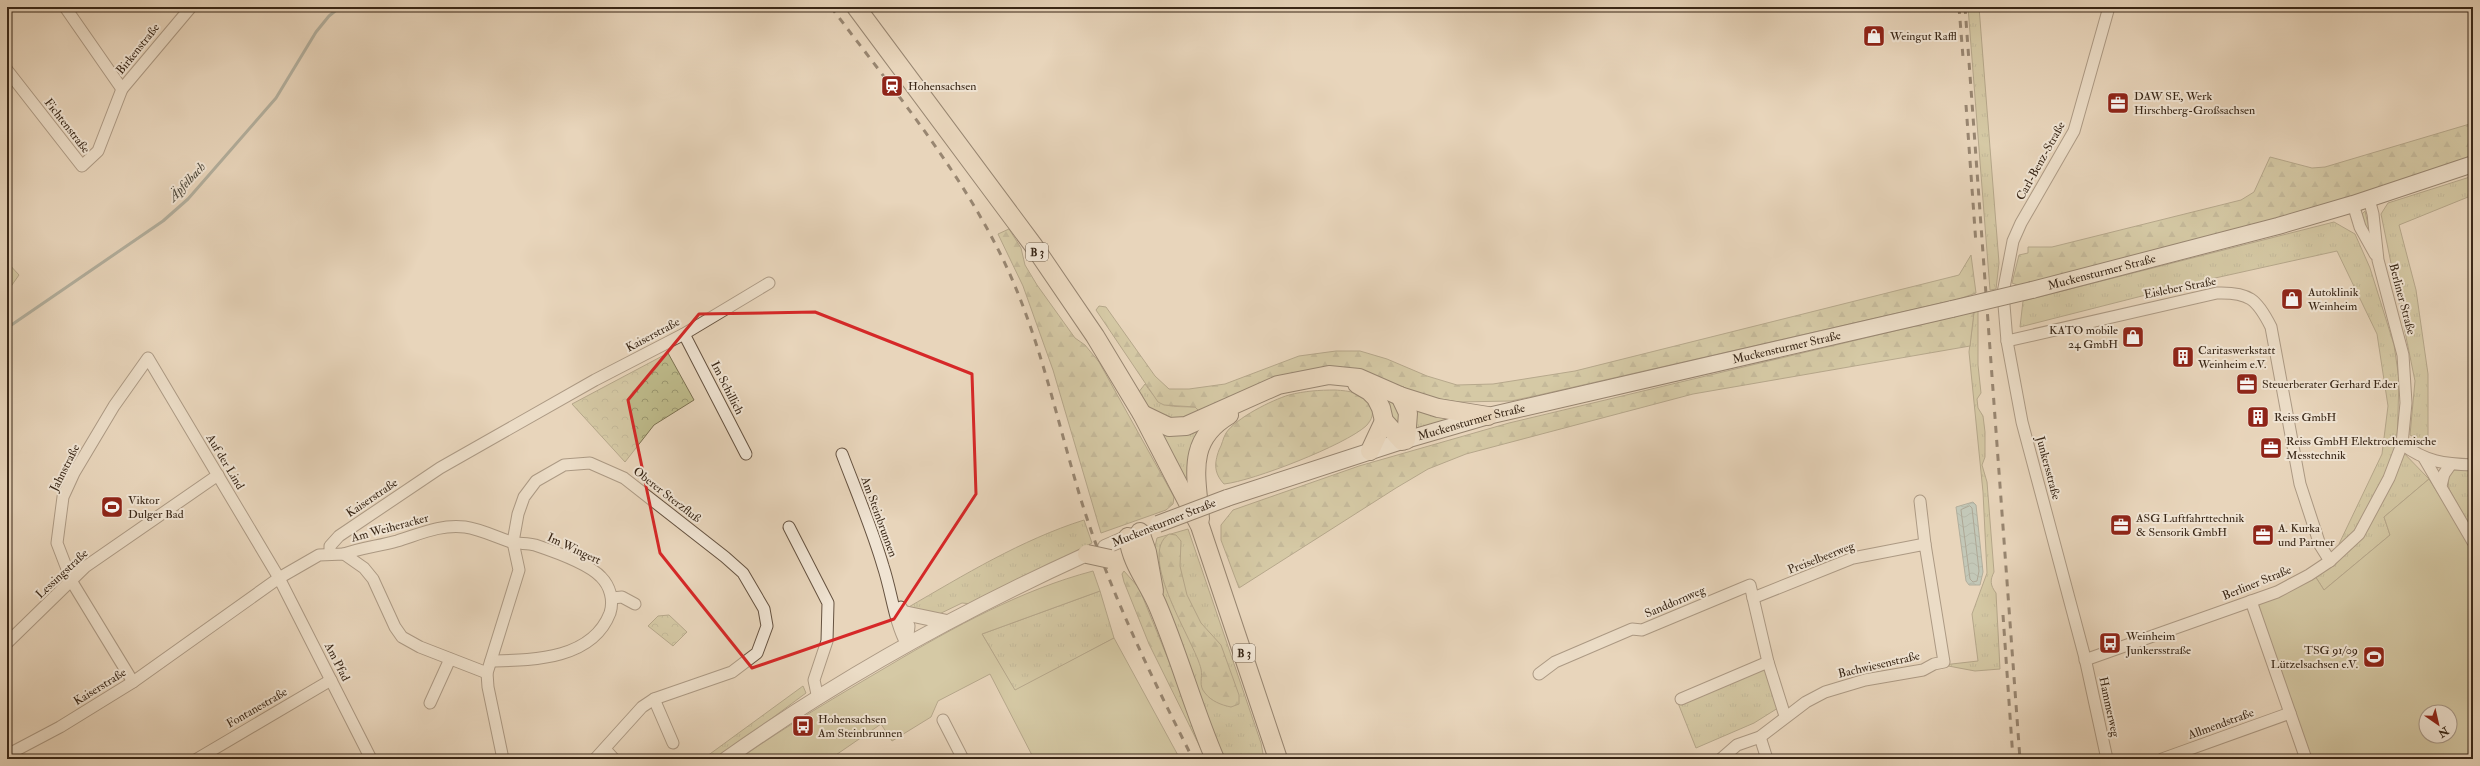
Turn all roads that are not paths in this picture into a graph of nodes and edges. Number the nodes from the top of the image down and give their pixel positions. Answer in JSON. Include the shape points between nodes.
{"nodes":[{"id":1,"x":65,"y":7,"type":"edge"},
{"id":2,"x":191,"y":7,"type":"edge"},
{"id":3,"x":856,"y":7,"type":"edge"},
{"id":4,"x":2109,"y":7,"type":"edge"},
{"id":5,"x":7,"y":70,"type":"edge"},
{"id":6,"x":122,"y":90,"type":"junction"},
{"id":7,"x":2473,"y":164,"type":"edge"},
{"id":8,"x":2369,"y":199,"type":"junction"},
{"id":9,"x":2353,"y":204,"type":"junction"},
{"id":10,"x":2378,"y":260,"type":"junction"},
{"id":11,"x":2004,"y":280,"type":"joint"},
{"id":12,"x":769,"y":283,"type":"dead end"},
{"id":13,"x":684,"y":334,"type":"junction"},
{"id":14,"x":2007,"y":341,"type":"junction"},
{"id":15,"x":148,"y":358,"type":"joint"},
{"id":16,"x":1400,"y":396,"type":"junction"},
{"id":17,"x":1142,"y":414,"type":"junction"},
{"id":18,"x":1488,"y":416,"type":"junction"},
{"id":19,"x":1384,"y":421,"type":"junction"},
{"id":20,"x":1404,"y":440,"type":"junction"},
{"id":21,"x":2402,"y":444,"type":"junction"},
{"id":22,"x":1370,"y":451,"type":"junction"},
{"id":23,"x":746,"y":454,"type":"dead end"},
{"id":24,"x":842,"y":454,"type":"dead end"},
{"id":25,"x":2424,"y":458,"type":"junction"},
{"id":26,"x":2451,"y":464,"type":"junction"},
{"id":27,"x":2473,"y":465,"type":"edge"},
{"id":28,"x":218,"y":475,"type":"junction"},
{"id":29,"x":2441,"y":486,"type":"junction"},
{"id":30,"x":1920,"y":502,"type":"dead end"},
{"id":31,"x":1200,"y":526,"type":"junction"},
{"id":32,"x":789,"y":528,"type":"dead end"},
{"id":33,"x":1134,"y":535,"type":"junction"},
{"id":34,"x":513,"y":542,"type":"junction"},
{"id":35,"x":2473,"y":542,"type":"edge"},
{"id":36,"x":1925,"y":544,"type":"junction"},
{"id":37,"x":1108,"y":553,"type":"junction"},
{"id":38,"x":330,"y":554,"type":"junction"},
{"id":39,"x":344,"y":554,"type":"junction"},
{"id":40,"x":1087,"y":554,"type":"joint"},
{"id":41,"x":2330,"y":561,"type":"junction"},
{"id":42,"x":1136,"y":569,"type":"junction"},
{"id":43,"x":279,"y":578,"type":"junction"},
{"id":44,"x":72,"y":582,"type":"junction"},
{"id":45,"x":890,"y":590,"type":"junction"},
{"id":46,"x":612,"y":598,"type":"junction"},
{"id":47,"x":1753,"y":598,"type":"junction"},
{"id":48,"x":2251,"y":601,"type":"junction"},
{"id":49,"x":1156,"y":603,"type":"junction"},
{"id":50,"x":635,"y":604,"type":"dead end"},
{"id":51,"x":904,"y":612,"type":"junction"},
{"id":52,"x":947,"y":622,"type":"junction"},
{"id":53,"x":7,"y":643,"type":"edge"},
{"id":54,"x":907,"y":645,"type":"junction"},
{"id":55,"x":450,"y":659,"type":"junction"},
{"id":56,"x":2085,"y":660,"type":"junction"},
{"id":57,"x":491,"y":661,"type":"junction"},
{"id":58,"x":1768,"y":662,"type":"junction"},
{"id":59,"x":487,"y":673,"type":"junction"},
{"id":60,"x":1539,"y":674,"type":"dead end"},
{"id":61,"x":331,"y":680,"type":"junction"},
{"id":62,"x":133,"y":682,"type":"junction"},
{"id":63,"x":818,"y":699,"type":"junction"},
{"id":64,"x":1681,"y":699,"type":"dead end"},
{"id":65,"x":654,"y":700,"type":"junction"},
{"id":66,"x":430,"y":703,"type":"dead end"},
{"id":67,"x":2290,"y":713,"type":"junction"},
{"id":68,"x":1785,"y":716,"type":"junction"},
{"id":69,"x":943,"y":720,"type":"dead end"},
{"id":70,"x":1760,"y":737,"type":"junction"},
{"id":71,"x":673,"y":743,"type":"dead end"},
{"id":72,"x":605,"y":748,"type":"junction"},
{"id":73,"x":7,"y":755,"type":"edge"},
{"id":74,"x":1275,"y":755,"type":"edge"},
{"id":75,"x":197,"y":759,"type":"edge"},
{"id":76,"x":370,"y":759,"type":"edge"},
{"id":77,"x":503,"y":759,"type":"edge"},
{"id":78,"x":595,"y":759,"type":"edge"},
{"id":79,"x":614,"y":759,"type":"edge"},
{"id":80,"x":726,"y":759,"type":"edge"},
{"id":81,"x":963,"y":759,"type":"edge"},
{"id":82,"x":1215,"y":759,"type":"edge"},
{"id":83,"x":1721,"y":759,"type":"edge"},
{"id":84,"x":1767,"y":759,"type":"edge"},
{"id":85,"x":2107,"y":759,"type":"edge"},
{"id":86,"x":2162,"y":759,"type":"edge"},
{"id":87,"x":2306,"y":759,"type":"edge"}],
"edges":[{"from":1,"to":6,"type":"street"},
{"from":2,"to":6,"type":"street","name":"Birkenstraße"},
{"from":3,"to":17,"type":"main road","number":"B 3","via":[[1021,228],[1095,336]]},
{"from":4,"to":11,"type":"street","name":"Carl-Benz-Straße","via":[[2074,131],[2021,223],[2013,241]]},
{"from":5,"to":6,"type":"street","name":"Fichtenstraße","via":[[82,166],[98,151]]},
{"from":7,"to":8,"type":"main road","name":"Muckensturmer Straße"},
{"from":8,"to":9,"type":"main road","name":"Muckensturmer Straße"},
{"from":8,"to":10,"type":"street","name":"Berliner Straße"},
{"from":9,"to":10,"type":"street","name":"Berliner Straße","via":[[2360,227]]},
{"from":9,"to":18,"type":"main road","name":"Muckensturmer Straße","bridge":true,"via":[[2032,290]]},
{"from":10,"to":21,"type":"street","name":"Berliner Straße","via":[[2403,355],[2406,403]]},
{"from":11,"to":14,"type":"street","name":"Junkersstraße"},
{"from":12,"to":13,"type":"street","name":"Kaiserstraße"},
{"from":13,"to":23,"type":"street","name":"Im Schillich"},
{"from":13,"to":38,"type":"street","name":"Kaiserstraße","via":[[595,380],[440,468],[339,536],[330,546]]},
{"from":14,"to":41,"type":"street","name":"Eisleber Straße","via":[[2217,292],[2238,292],[2252,298],[2262,309],[2271,327],[2300,484],[2320,545]]},
{"from":14,"to":56,"type":"street","name":"Junkersstraße","via":[[2022,422]]},
{"from":15,"to":28,"type":"street","name":"Auf der Lind"},
{"from":15,"to":44,"type":"street","name":"Jahnstraße","via":[[114,406],[63,497],[57,543]]},
{"from":16,"to":17,"type":"main road","via":[[1359,378],[1330,375],[1278,385],[1186,426],[1169,428]]},
{"from":16,"to":18,"type":"main road","via":[[1438,408]]},
{"from":16,"to":20,"type":"main road","via":[[1408,413]]},
{"from":17,"to":31,"type":"main road","number":"B 3"},
{"from":18,"to":20,"type":"main road","name":"Muckensturmer Straße"},
{"from":19,"to":20,"type":"main road"},
{"from":19,"to":22,"type":"main road"},
{"from":19,"to":31,"type":"main road","via":[[1381,408],[1369,391],[1341,380],[1297,385],[1236,411],[1214,426],[1201,443],[1195,475]]},
{"from":20,"to":22,"type":"main road","name":"Muckensturmer Straße"},
{"from":21,"to":25,"type":"street"},
{"from":21,"to":41,"type":"street","name":"Berliner Straße","via":[[2389,478],[2359,534]]},
{"from":22,"to":33,"type":"main road","name":"Muckensturmer Straße","bridge":true,"via":[[1227,498]]},
{"from":24,"to":45,"type":"street","name":"Am Steinbrunnen"},
{"from":25,"to":26,"type":"street"},
{"from":25,"to":29,"type":"street"},
{"from":26,"to":27,"type":"street"},
{"from":26,"to":29,"type":"street","via":[[2444,474]]},
{"from":28,"to":43,"type":"street","name":"Auf der Lind"},
{"from":28,"to":44,"type":"street","name":"Lessingstraße","via":[[85,567]]},
{"from":29,"to":35,"type":"street"},
{"from":30,"to":36,"type":"street"},
{"from":31,"to":74,"type":"main road","number":"B 3"},
{"from":32,"to":63,"type":"street","via":[[828,604],[827,641],[814,680]]},
{"from":33,"to":37,"type":"street","name":"Muckensturmer Straße"},
{"from":33,"to":42,"type":"main road","via":[[1131,554]]},
{"from":33,"to":49,"type":"main road","via":[[1147,552]]},
{"from":34,"to":39,"type":"street","name":"Am Weiheracker","via":[[465,527],[429,529],[397,541]]},
{"from":34,"to":46,"type":"street","name":"Im Wingert","via":[[534,545],[587,567],[600,576]]},
{"from":34,"to":57,"type":"street","name":"Oberer Sterzfluß","via":[[519,570]]},
{"from":34,"to":65,"type":"street","name":"Oberer Sterzfluß","via":[[524,497],[536,481],[564,465],[590,463],[624,478],[742,573],[764,609],[767,626],[757,653],[732,672]]},
{"from":36,"to":47,"type":"street","name":"Preiselbeerweg","via":[[1853,558]]},
{"from":36,"to":68,"type":"street","name":"Bachwiesenstraße","via":[[1944,662],[1923,670],[1865,680],[1825,692]]},
{"from":37,"to":40,"type":"main road","bridge":true},
{"from":37,"to":42,"type":"main road"},
{"from":38,"to":39,"type":"street","name":"Am Weiheracker"},
{"from":38,"to":43,"type":"street","name":"Kaiserstraße","via":[[304,562]]},
{"from":39,"to":55,"type":"street","name":"Am Weiheracker","via":[[364,568],[373,579],[402,637]]},
{"from":40,"to":52,"type":"street"},
{"from":41,"to":48,"type":"street","name":"Berliner Straße","via":[[2283,588]]},
{"from":42,"to":49,"type":"main road"},
{"from":43,"to":61,"type":"street","name":"Am Pfad"},
{"from":43,"to":62,"type":"street","name":"Kaiserstraße"},
{"from":44,"to":53,"type":"street","name":"Lessingstraße"},
{"from":44,"to":62,"type":"street","name":"Jahnstraße"},
{"from":45,"to":51,"type":"street","name":"Am Steinbrunnen"},
{"from":45,"to":54,"type":"street","name":"Am Steinbrunnen","via":[[898,630]]},
{"from":46,"to":50,"type":"street","via":[[622,597]]},
{"from":46,"to":57,"type":"street","via":[[611,608],[602,627],[570,650],[543,659]]},
{"from":47,"to":58,"type":"street","name":"Sanddornweg"},
{"from":47,"to":60,"type":"street","name":"Sanddornweg","via":[[1750,585],[1642,630],[1632,629],[1555,662]]},
{"from":48,"to":56,"type":"street","name":"Berliner Straße"},
{"from":48,"to":67,"type":"street"},
{"from":49,"to":82,"type":"main road"},
{"from":51,"to":52,"type":"street"},
{"from":51,"to":54,"type":"street","name":"Am Steinbrunnen","via":[[909,626]]},
{"from":52,"to":54,"type":"street"},
{"from":54,"to":63,"type":"street"},
{"from":55,"to":59,"type":"street","name":"Am Weiheracker"},
{"from":55,"to":66,"type":"street"},
{"from":56,"to":85,"type":"street","name":"Hammerweg"},
{"from":57,"to":59,"type":"street","name":"Oberer Sterzfluß"},
{"from":58,"to":64,"type":"street"},
{"from":58,"to":68,"type":"street","name":"Sanddornweg"},
{"from":59,"to":77,"type":"street","name":"Oberer Sterzfluß"},
{"from":61,"to":75,"type":"street","name":"Fontanestraße"},
{"from":61,"to":76,"type":"street","name":"Am Pfad"},
{"from":62,"to":73,"type":"street","name":"Kaiserstraße"},
{"from":63,"to":80,"type":"street"},
{"from":65,"to":71,"type":"street"},
{"from":65,"to":72,"type":"street","name":"Oberer Sterzfluß","via":[[642,707]]},
{"from":67,"to":86,"type":"street","name":"Allmendstraße"},
{"from":67,"to":87,"type":"street"},
{"from":68,"to":70,"type":"street","name":"Bachwiesenstraße"},
{"from":69,"to":81,"type":"street"},
{"from":70,"to":83,"type":"street","name":"Bachwiesenstraße","via":[[1737,746]]},
{"from":70,"to":84,"type":"street"},
{"from":72,"to":78,"type":"street","name":"Oberer Sterzfluß"},
{"from":72,"to":79,"type":"street"}]}
